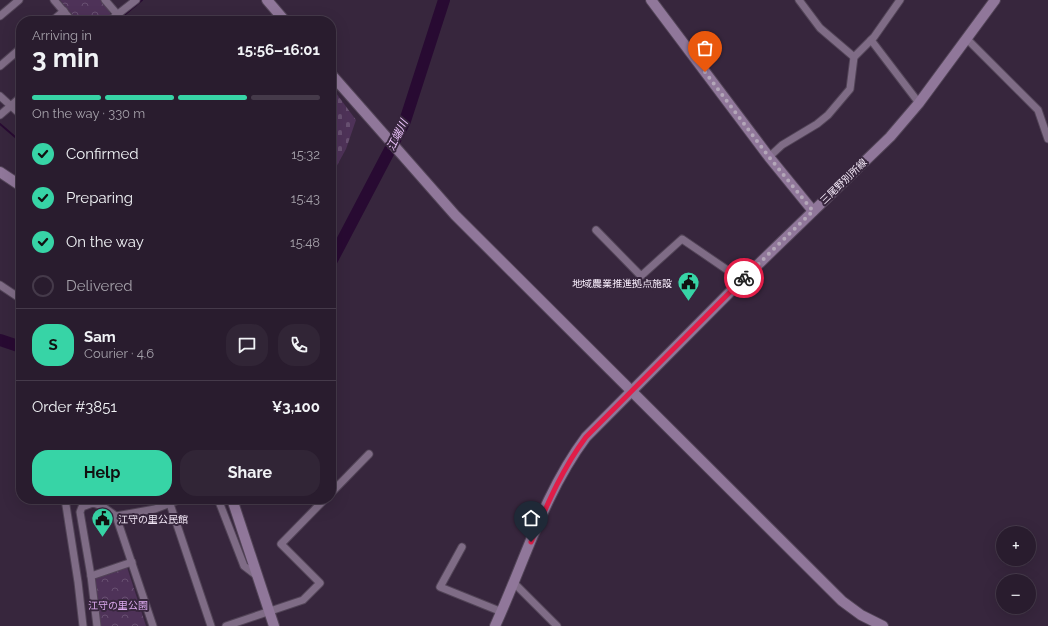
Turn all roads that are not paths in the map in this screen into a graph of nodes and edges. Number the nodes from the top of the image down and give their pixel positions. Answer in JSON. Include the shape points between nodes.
{"nodes":[{"id":1,"x":19,"y":0,"type":"edge"},
{"id":2,"x":54,"y":0,"type":"edge"},
{"id":3,"x":105,"y":0,"type":"edge"},
{"id":4,"x":136,"y":0,"type":"edge"},
{"id":5,"x":267,"y":0,"type":"edge"},
{"id":6,"x":651,"y":0,"type":"edge"},
{"id":7,"x":798,"y":0,"type":"edge"},
{"id":8,"x":900,"y":0,"type":"edge"},
{"id":9,"x":995,"y":0,"type":"edge"},
{"id":10,"x":64,"y":11,"type":"junction"},
{"id":11,"x":118,"y":15,"type":"joint"},
{"id":12,"x":0,"y":16,"type":"edge"},
{"id":13,"x":58,"y":16,"type":"edge"},
{"id":14,"x":68,"y":16,"type":"edge"},
{"id":15,"x":281,"y":16,"type":"edge"},
{"id":16,"x":968,"y":39,"type":"junction"},
{"id":17,"x":871,"y":40,"type":"junction"},
{"id":18,"x":16,"y":52,"type":"edge"},
{"id":19,"x":854,"y":57,"type":"junction"},
{"id":20,"x":0,"y":66,"type":"edge"},
{"id":21,"x":336,"y":80,"type":"edge"},
{"id":22,"x":0,"y":96,"type":"edge"},
{"id":23,"x":16,"y":102,"type":"edge"},
{"id":24,"x":920,"y":103,"type":"junction"},
{"id":25,"x":11,"y":106,"type":"junction"},
{"id":26,"x":16,"y":110,"type":"edge"},
{"id":27,"x":0,"y":115,"type":"edge"},
{"id":28,"x":1048,"y":139,"type":"edge"},
{"id":29,"x":769,"y":157,"type":"junction"},
{"id":30,"x":0,"y":172,"type":"edge"},
{"id":31,"x":16,"y":183,"type":"edge"},
{"id":32,"x":813,"y":211,"type":"junction"},
{"id":33,"x":596,"y":230,"type":"dead end"},
{"id":34,"x":742,"y":280,"type":"junction"},
{"id":35,"x":0,"y":284,"type":"edge"},
{"id":36,"x":16,"y":295,"type":"edge"},
{"id":37,"x":630,"y":391,"type":"junction"},
{"id":38,"x":369,"y":454,"type":"dead end"},
{"id":39,"x":336,"y":488,"type":"edge"},
{"id":40,"x":66,"y":504,"type":"edge"},
{"id":41,"x":88,"y":504,"type":"edge"},
{"id":42,"x":97,"y":504,"type":"edge"},
{"id":43,"x":170,"y":504,"type":"joint"},
{"id":44,"x":220,"y":504,"type":"edge"},
{"id":45,"x":234,"y":504,"type":"edge"},
{"id":46,"x":320,"y":504,"type":"edge"},
{"id":47,"x":116,"y":516,"type":"junction"},
{"id":48,"x":462,"y":547,"type":"dead end"},
{"id":49,"x":132,"y":562,"type":"junction"},
{"id":50,"x":91,"y":576,"type":"junction"},
{"id":51,"x":259,"y":578,"type":"junction"},
{"id":52,"x":514,"y":583,"type":"junction"},
{"id":53,"x":269,"y":612,"type":"junction"},
{"id":54,"x":502,"y":612,"type":"junction"},
{"id":55,"x":82,"y":626,"type":"edge"},
{"id":56,"x":97,"y":626,"type":"edge"},
{"id":57,"x":153,"y":626,"type":"edge"},
{"id":58,"x":212,"y":626,"type":"edge"},
{"id":59,"x":226,"y":626,"type":"edge"},
{"id":60,"x":274,"y":626,"type":"edge"},
{"id":61,"x":495,"y":626,"type":"edge"},
{"id":62,"x":556,"y":626,"type":"edge"},
{"id":63,"x":884,"y":626,"type":"edge"}],
"edges":[{"from":1,"to":12,"type":"street"},
{"from":2,"to":10,"type":"street"},
{"from":3,"to":11,"type":"street"},
{"from":4,"to":11,"type":"street"},
{"from":5,"to":15,"type":"street"},
{"from":6,"to":29,"type":"street"},
{"from":7,"to":19,"type":"street","via":[[820,28]]},
{"from":8,"to":17,"type":"street"},
{"from":9,"to":16,"type":"street","name":"三尾野別所線"},
{"from":10,"to":13,"type":"street"},
{"from":10,"to":14,"type":"street"},
{"from":16,"to":24,"type":"street","name":"三尾野別所線"},
{"from":16,"to":28,"type":"street","via":[[1038,110]]},
{"from":17,"to":19,"type":"street"},
{"from":17,"to":24,"type":"street"},
{"from":18,"to":20,"type":"street"},
{"from":19,"to":29,"type":"street","via":[[850,89],[817,124],[782,145]]},
{"from":21,"to":37,"type":"street","via":[[455,215]]},
{"from":22,"to":25,"type":"street"},
{"from":23,"to":25,"type":"street"},
{"from":24,"to":32,"type":"street","name":"三尾野別所線","via":[[890,137]]},
{"from":25,"to":26,"type":"street"},
{"from":25,"to":27,"type":"street"},
{"from":29,"to":32,"type":"street"},
{"from":30,"to":31,"type":"street"},
{"from":32,"to":34,"type":"street","name":"三尾野別所線"},
{"from":33,"to":34,"type":"street","via":[[641,276],[682,239]]},
{"from":34,"to":37,"type":"street","name":"三尾野別所線"},
{"from":35,"to":36,"type":"street"},
{"from":37,"to":52,"type":"street","name":"三尾野別所線","via":[[586,437],[566,465]]},
{"from":37,"to":63,"type":"street","via":[[842,601],[861,615]]},
{"from":38,"to":39,"type":"street"},
{"from":40,"to":55,"type":"street"},
{"from":41,"to":50,"type":"street","via":[[82,507],[80,512]]},
{"from":42,"to":47,"type":"street"},
{"from":43,"to":47,"type":"street"},
{"from":43,"to":58,"type":"street"},
{"from":44,"to":51,"type":"street","via":[[244,566]]},
{"from":45,"to":51,"type":"street"},
{"from":46,"to":53,"type":"street","via":[[281,544],[320,583],[302,600]]},
{"from":47,"to":49,"type":"street"},
{"from":48,"to":54,"type":"street","via":[[440,587]]},
{"from":49,"to":50,"type":"street"},
{"from":49,"to":57,"type":"street"},
{"from":50,"to":56,"type":"street"},
{"from":51,"to":53,"type":"street"},
{"from":52,"to":54,"type":"street","name":"三尾野別所線"},
{"from":52,"to":62,"type":"street"},
{"from":53,"to":59,"type":"street"},
{"from":53,"to":60,"type":"street"},
{"from":54,"to":61,"type":"street","name":"三尾野別所線"}]}
